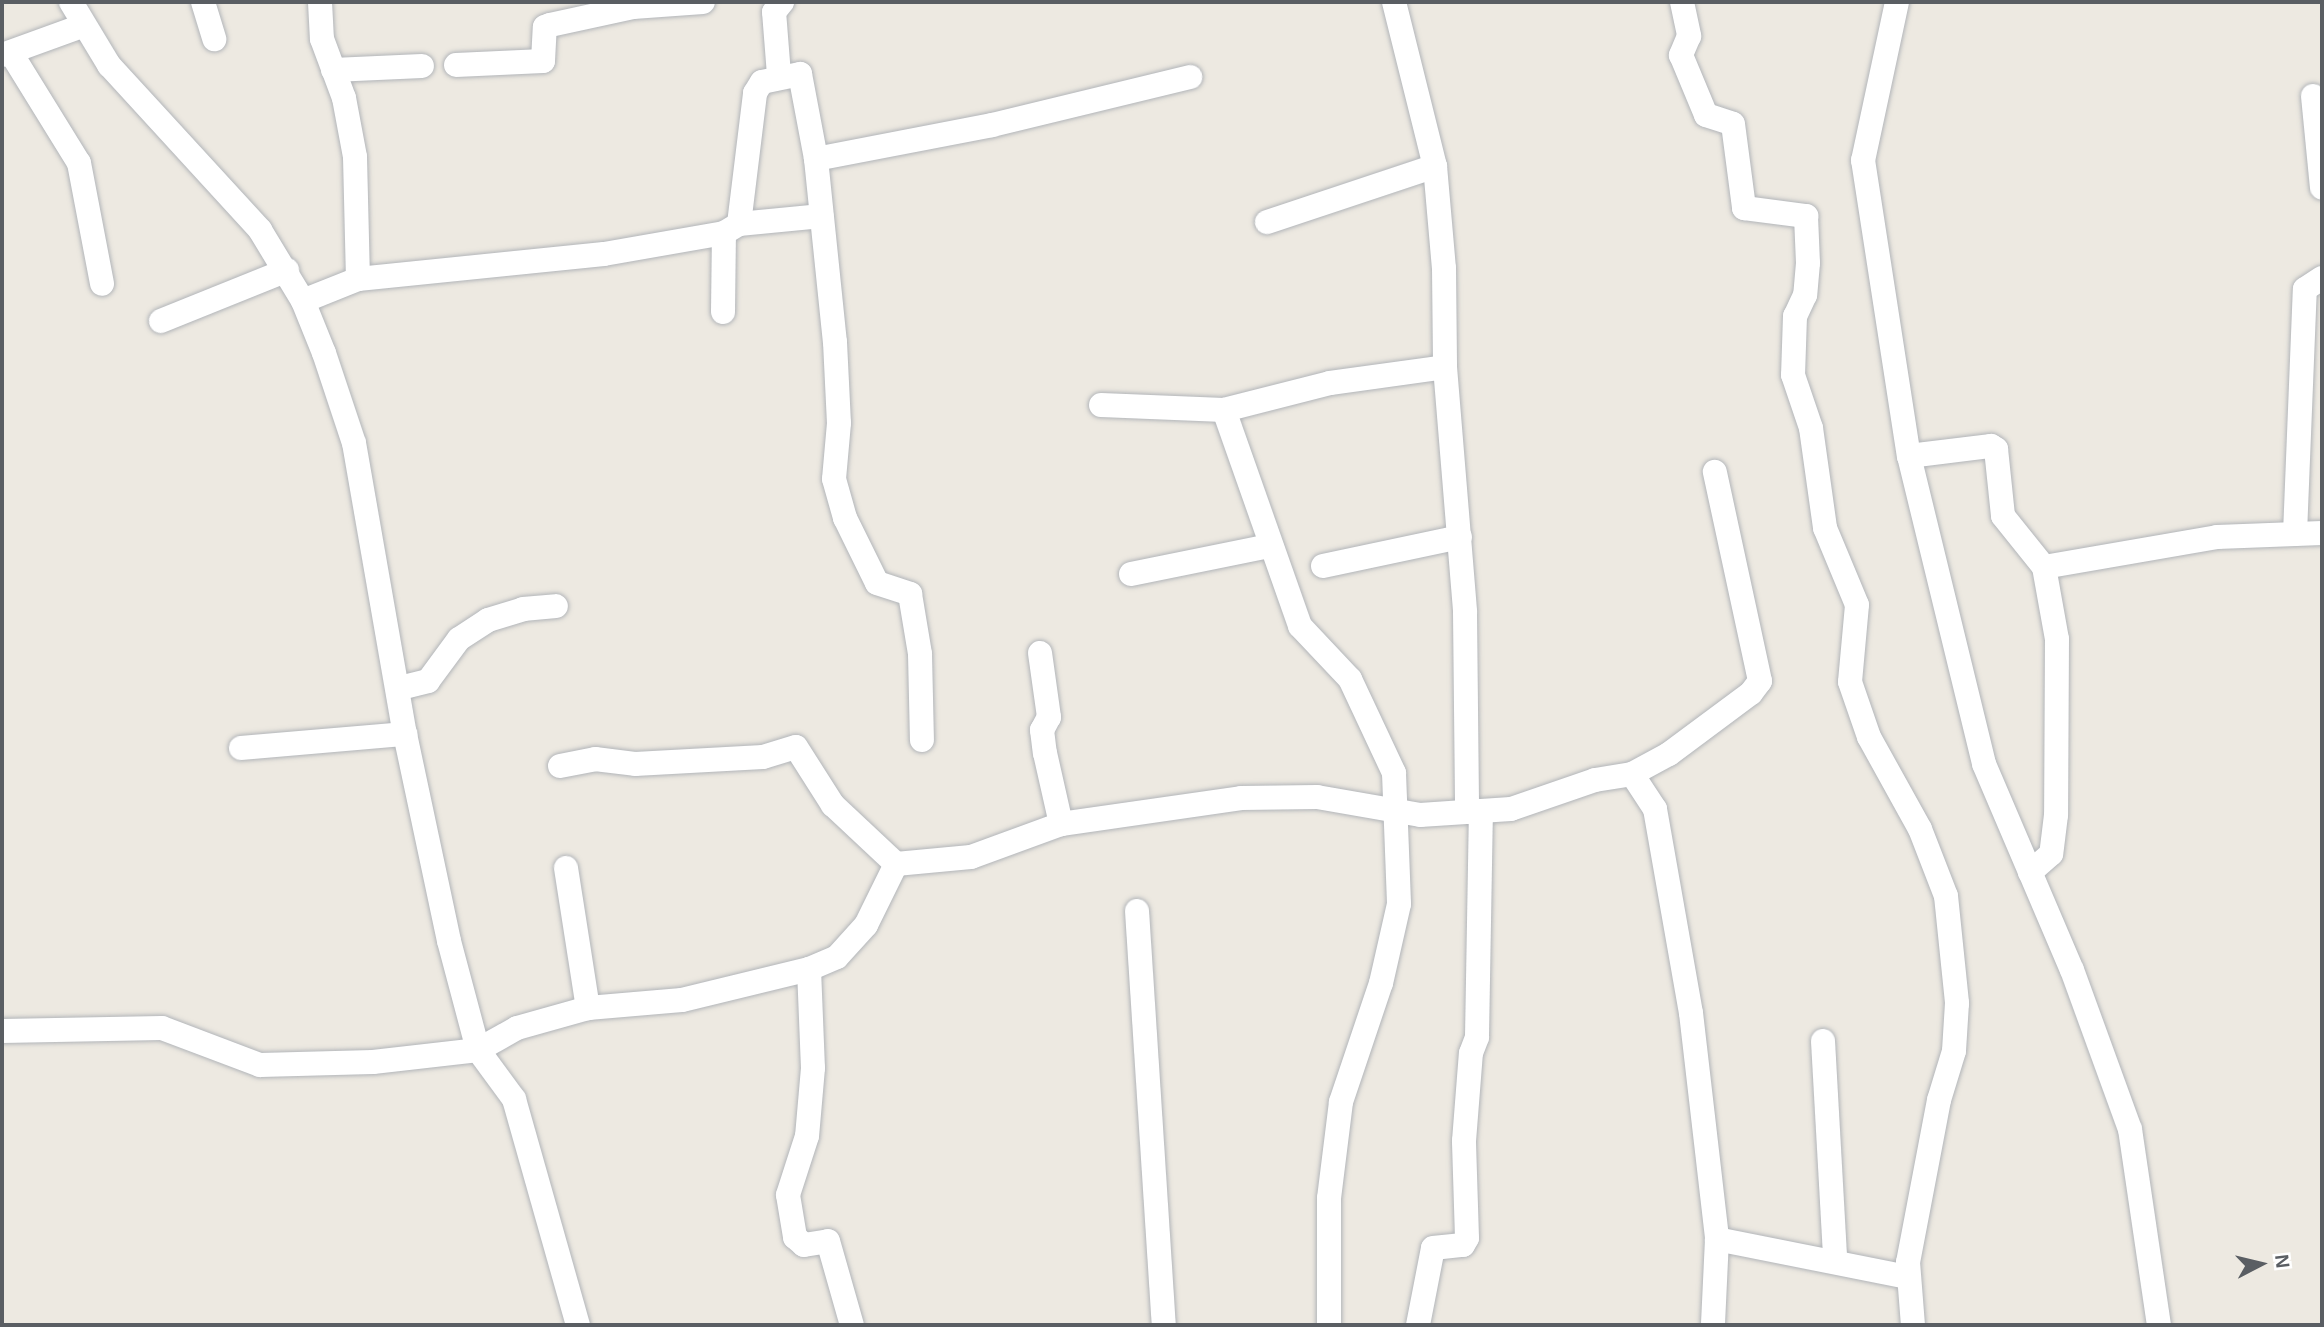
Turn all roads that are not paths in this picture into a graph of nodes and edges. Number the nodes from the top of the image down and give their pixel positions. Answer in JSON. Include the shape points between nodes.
{"nodes":[{"id":1,"x":71,"y":2,"type":"edge"},
{"id":2,"x":203,"y":2,"type":"edge"},
{"id":3,"x":320,"y":2,"type":"edge"},
{"id":4,"x":703,"y":2,"type":"edge"},
{"id":5,"x":782,"y":2,"type":"edge"},
{"id":6,"x":1394,"y":2,"type":"edge"},
{"id":7,"x":1682,"y":2,"type":"edge"},
{"id":8,"x":1897,"y":2,"type":"edge"},
{"id":9,"x":632,"y":5,"type":"edge"},
{"id":10,"x":82,"y":26,"type":"junction"},
{"id":11,"x":214,"y":39,"type":"dead end"},
{"id":12,"x":7,"y":54,"type":"edge"},
{"id":13,"x":456,"y":65,"type":"dead end"},
{"id":14,"x":422,"y":66,"type":"dead end"},
{"id":15,"x":333,"y":69,"type":"junction"},
{"id":16,"x":779,"y":75,"type":"junction"},
{"id":17,"x":1189,"y":77,"type":"dead end"},
{"id":18,"x":2313,"y":96,"type":"dead end"},
{"id":19,"x":816,"y":159,"type":"junction"},
{"id":20,"x":1435,"y":166,"type":"junction"},
{"id":21,"x":2322,"y":188,"type":"edge"},
{"id":22,"x":822,"y":216,"type":"junction"},
{"id":23,"x":1267,"y":222,"type":"dead end"},
{"id":24,"x":732,"y":229,"type":"junction"},
{"id":25,"x":287,"y":270,"type":"junction"},
{"id":26,"x":2322,"y":278,"type":"edge"},
{"id":27,"x":358,"y":279,"type":"junction"},
{"id":28,"x":102,"y":284,"type":"dead end"},
{"id":29,"x":303,"y":301,"type":"junction"},
{"id":30,"x":723,"y":312,"type":"dead end"},
{"id":31,"x":161,"y":321,"type":"dead end"},
{"id":32,"x":1445,"y":367,"type":"junction"},
{"id":33,"x":1101,"y":405,"type":"dead end"},
{"id":34,"x":1224,"y":410,"type":"junction"},
{"id":35,"x":1909,"y":456,"type":"junction"},
{"id":36,"x":1715,"y":472,"type":"dead end"},
{"id":37,"x":2322,"y":533,"type":"edge"},
{"id":38,"x":2295,"y":534,"type":"junction"},
{"id":39,"x":1460,"y":537,"type":"junction"},
{"id":40,"x":1269,"y":546,"type":"junction"},
{"id":41,"x":1323,"y":566,"type":"dead end"},
{"id":42,"x":2044,"y":566,"type":"junction"},
{"id":43,"x":1131,"y":574,"type":"dead end"},
{"id":44,"x":556,"y":606,"type":"dead end"},
{"id":45,"x":1040,"y":653,"type":"dead end"},
{"id":46,"x":400,"y":688,"type":"junction"},
{"id":47,"x":405,"y":734,"type":"junction"},
{"id":48,"x":922,"y":740,"type":"dead end"},
{"id":49,"x":241,"y":748,"type":"dead end"},
{"id":50,"x":560,"y":766,"type":"dead end"},
{"id":51,"x":1632,"y":774,"type":"junction"},
{"id":52,"x":1394,"y":810,"type":"junction"},
{"id":53,"x":1474,"y":811,"type":"junction"},
{"id":54,"x":1061,"y":824,"type":"junction"},
{"id":55,"x":896,"y":864,"type":"junction"},
{"id":56,"x":566,"y":868,"type":"dead end"},
{"id":57,"x":2030,"y":872,"type":"junction"},
{"id":58,"x":1138,"y":911,"type":"dead end"},
{"id":59,"x":809,"y":969,"type":"junction"},
{"id":60,"x":588,"y":1008,"type":"junction"},
{"id":61,"x":2,"y":1031,"type":"edge"},
{"id":62,"x":1824,"y":1041,"type":"dead end"},
{"id":63,"x":478,"y":1050,"type":"junction"},
{"id":64,"x":1717,"y":1239,"type":"junction"},
{"id":65,"x":1835,"y":1259,"type":"junction"},
{"id":66,"x":1908,"y":1277,"type":"junction"},
{"id":67,"x":578,"y":1325,"type":"edge"},
{"id":68,"x":852,"y":1325,"type":"edge"},
{"id":69,"x":1164,"y":1325,"type":"edge"},
{"id":70,"x":1329,"y":1325,"type":"edge"},
{"id":71,"x":1418,"y":1325,"type":"edge"},
{"id":72,"x":1713,"y":1325,"type":"edge"},
{"id":73,"x":1913,"y":1325,"type":"edge"},
{"id":74,"x":2159,"y":1325,"type":"edge"}],
"edges":[{"from":1,"to":10,"type":"street"},
{"from":2,"to":11,"type":"street"},
{"from":3,"to":15,"type":"street","via":[[322,38]]},
{"from":4,"to":9,"type":"street"},
{"from":5,"to":16,"type":"street","via":[[774,12]]},
{"from":6,"to":20,"type":"street"},
{"from":7,"to":66,"type":"street","via":[[1689,36],[1681,55],[1706,115],[1733,124],[1744,208],[1806,216],[1808,263],[1805,295],[1795,316],[1793,375],[1811,428],[1825,528],[1857,605],[1850,682],[1869,737],[1920,829],[1946,896],[1957,1003],[1954,1051],[1939,1100]]},
{"from":8,"to":35,"type":"street","via":[[1863,160]]},
{"from":9,"to":13,"type":"street","via":[[545,27],[543,61]]},
{"from":10,"to":12,"type":"street"},
{"from":10,"to":25,"type":"street","via":[[109,65],[260,230]]},
{"from":12,"to":28,"type":"street","via":[[79,163]]},
{"from":14,"to":15,"type":"street"},
{"from":15,"to":27,"type":"street","via":[[344,98],[355,157]]},
{"from":16,"to":19,"type":"street","via":[[802,78]]},
{"from":16,"to":24,"type":"street","via":[[762,82],[755,93]]},
{"from":17,"to":19,"type":"street","via":[[992,125]]},
{"from":18,"to":21,"type":"street"},
{"from":19,"to":22,"type":"street"},
{"from":20,"to":23,"type":"street"},
{"from":20,"to":32,"type":"street","via":[[1444,268]]},
{"from":22,"to":24,"type":"street"},
{"from":22,"to":48,"type":"street","via":[[839,423],[834,479],[845,518],[877,583],[910,594],[920,654]]},
{"from":24,"to":27,"type":"street","via":[[604,254]]},
{"from":24,"to":30,"type":"street"},
{"from":25,"to":29,"type":"street"},
{"from":25,"to":31,"type":"street"},
{"from":26,"to":38,"type":"street","via":[[2305,289]]},
{"from":27,"to":29,"type":"street"},
{"from":29,"to":46,"type":"street","via":[[354,443]]},
{"from":32,"to":34,"type":"street","via":[[1329,383]]},
{"from":32,"to":39,"type":"street"},
{"from":33,"to":34,"type":"street"},
{"from":34,"to":40,"type":"street"},
{"from":35,"to":42,"type":"street","via":[[1996,449],[2003,516]]},
{"from":35,"to":57,"type":"street","via":[[1984,764]]},
{"from":36,"to":51,"type":"street","via":[[1760,681],[1751,693],[1669,754]]},
{"from":37,"to":38,"type":"street"},
{"from":38,"to":42,"type":"street","via":[[2217,537]]},
{"from":39,"to":41,"type":"street"},
{"from":39,"to":53,"type":"street"},
{"from":40,"to":43,"type":"street"},
{"from":40,"to":52,"type":"street","via":[[1300,626],[1350,679],[1361,702],[1394,773]]},
{"from":42,"to":57,"type":"street","via":[[2057,639],[2056,815],[2051,854]]},
{"from":44,"to":46,"type":"street","via":[[523,609],[488,620],[459,639],[428,681]]},
{"from":45,"to":54,"type":"street","via":[[1049,717],[1042,730]]},
{"from":46,"to":47,"type":"street"},
{"from":47,"to":49,"type":"street"},
{"from":47,"to":63,"type":"street"},
{"from":50,"to":55,"type":"street","via":[[595,759],[635,764],[762,757],[796,747],[833,805]]},
{"from":51,"to":53,"type":"street","via":[[1595,780],[1511,808]]},
{"from":51,"to":64,"type":"street","via":[[1655,809],[1695,1040]]},
{"from":52,"to":53,"type":"street","via":[[1420,815]]},
{"from":52,"to":54,"type":"street","via":[[1317,797],[1241,798]]},
{"from":52,"to":70,"type":"street","via":[[1399,904],[1381,983],[1341,1102],[1329,1198]]},
{"from":53,"to":71,"type":"street","via":[[1477,1037],[1471,1053],[1464,1141],[1466,1238],[1463,1245],[1433,1248]]},
{"from":54,"to":55,"type":"street","via":[[971,857]]},
{"from":55,"to":59,"type":"street","via":[[866,925],[837,957]]},
{"from":56,"to":60,"type":"street"},
{"from":57,"to":74,"type":"street","via":[[2072,970],[2130,1129]]},
{"from":58,"to":69,"type":"street"},
{"from":59,"to":60,"type":"street","via":[[682,1000]]},
{"from":59,"to":68,"type":"street","via":[[813,1068],[807,1136],[788,1195],[795,1237],[804,1245],[828,1241]]},
{"from":60,"to":63,"type":"street","via":[[517,1028]]},
{"from":61,"to":63,"type":"street","via":[[162,1028],[260,1065],[373,1062]]},
{"from":62,"to":65,"type":"street"},
{"from":63,"to":67,"type":"street","via":[[514,1099]]},
{"from":64,"to":65,"type":"street"},
{"from":64,"to":72,"type":"street"},
{"from":65,"to":66,"type":"street"},
{"from":66,"to":73,"type":"street"}]}
